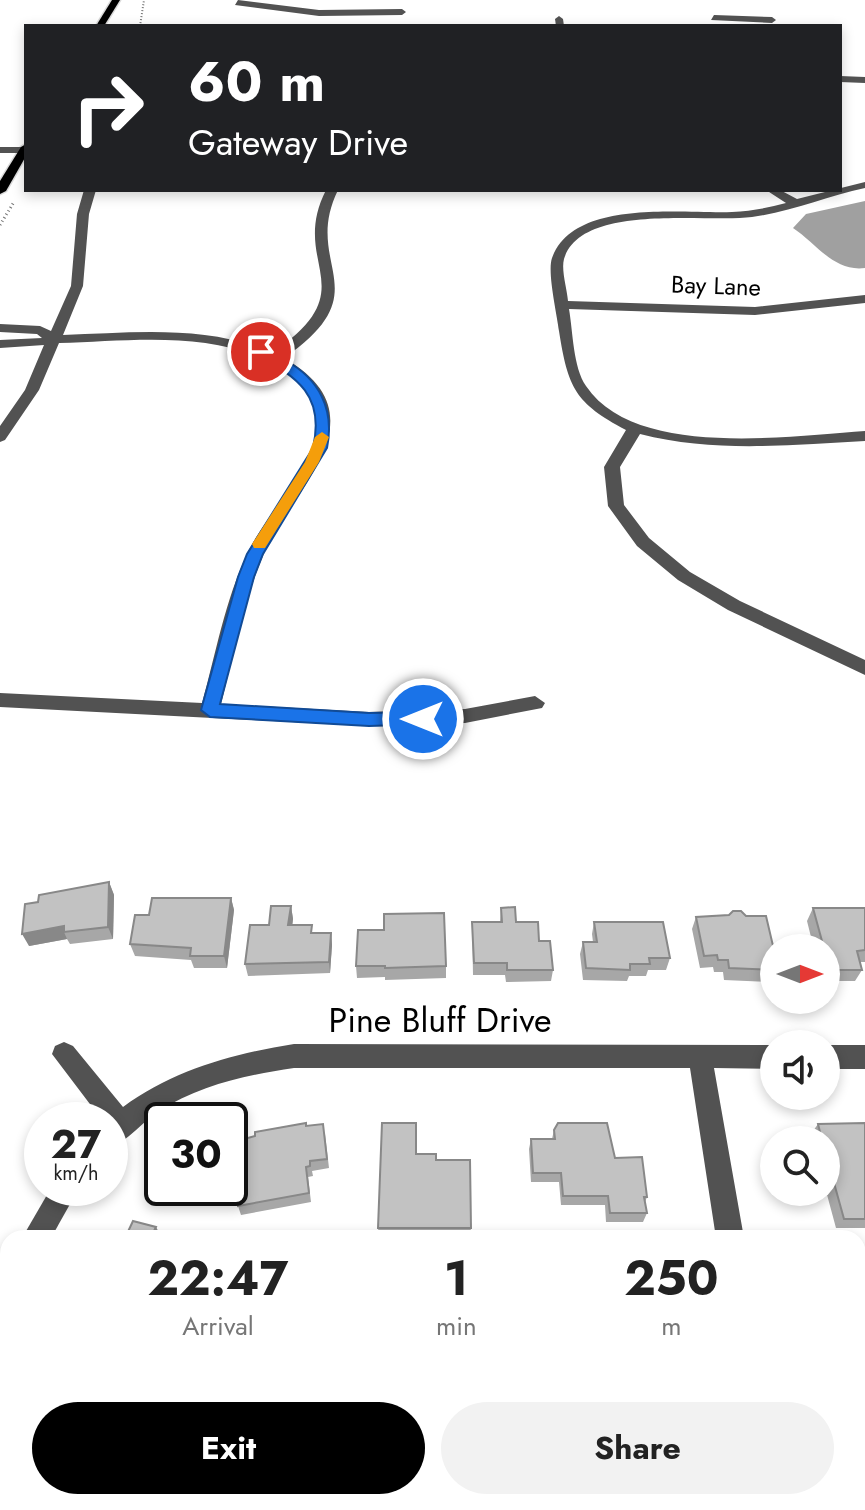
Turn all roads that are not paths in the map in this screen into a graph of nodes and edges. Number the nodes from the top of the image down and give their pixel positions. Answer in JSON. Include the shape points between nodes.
{"nodes":[{"id":1,"x":116,"y":0,"type":"edge"},
{"id":2,"x":399,"y":0,"type":"edge"},
{"id":3,"x":238,"y":3,"type":"dead end"},
{"id":4,"x":402,"y":12,"type":"junction"},
{"id":5,"x":713,"y":18,"type":"edge"},
{"id":6,"x":772,"y":20,"type":"dead end"},
{"id":7,"x":101,"y":24,"type":"edge"},
{"id":8,"x":406,"y":24,"type":"edge"},
{"id":9,"x":842,"y":79,"type":"edge"},
{"id":10,"x":865,"y":80,"type":"edge"},
{"id":11,"x":24,"y":148,"type":"edge"},
{"id":12,"x":0,"y":150,"type":"edge"},
{"id":13,"x":24,"y":150,"type":"edge"},
{"id":14,"x":865,"y":185,"type":"edge"},
{"id":15,"x":0,"y":191,"type":"edge"},
{"id":16,"x":842,"y":191,"type":"edge"},
{"id":17,"x":89,"y":192,"type":"edge"},
{"id":18,"x":331,"y":192,"type":"edge"},
{"id":19,"x":776,"y":192,"type":"edge"},
{"id":20,"x":838,"y":192,"type":"edge"},
{"id":21,"x":795,"y":203,"type":"junction"},
{"id":22,"x":865,"y":299,"type":"edge"},
{"id":23,"x":564,"y":305,"type":"junction"},
{"id":24,"x":0,"y":328,"type":"edge"},
{"id":25,"x":54,"y":339,"type":"junction"},
{"id":26,"x":0,"y":344,"type":"edge"},
{"id":27,"x":274,"y":358,"type":"junction"},
{"id":28,"x":636,"y":427,"type":"junction"},
{"id":29,"x":865,"y":436,"type":"edge"},
{"id":30,"x":0,"y":437,"type":"edge"},
{"id":31,"x":865,"y":668,"type":"edge"},
{"id":32,"x":0,"y":700,"type":"edge"},
{"id":33,"x":535,"y":703,"type":"dead end"},
{"id":34,"x":210,"y":710,"type":"junction"},
{"id":35,"x":64,"y":1054,"type":"dead end"},
{"id":36,"x":700,"y":1056,"type":"junction"},
{"id":37,"x":760,"y":1057,"type":"edge"},
{"id":38,"x":840,"y":1057,"type":"edge"},
{"id":39,"x":865,"y":1057,"type":"edge"},
{"id":40,"x":97,"y":1102,"type":"edge"},
{"id":41,"x":128,"y":1122,"type":"edge"},
{"id":42,"x":55,"y":1206,"type":"edge"},
{"id":43,"x":41,"y":1230,"type":"edge"},
{"id":44,"x":729,"y":1230,"type":"edge"}],
"edges":[{"from":1,"to":7,"type":"main road"},
{"from":2,"to":4,"type":"street"},
{"from":3,"to":4,"type":"street","via":[[319,13]]},
{"from":4,"to":8,"type":"street"},
{"from":5,"to":6,"type":"street"},
{"from":9,"to":10,"type":"street"},
{"from":11,"to":12,"type":"street"},
{"from":13,"to":15,"type":"main road"},
{"from":14,"to":16,"type":"street"},
{"from":17,"to":25,"type":"street","via":[[81,224],[81,271]]},
{"from":18,"to":27,"type":"street","via":[[319,213],[318,230],[329,298],[317,322]]},
{"from":19,"to":21,"type":"street"},
{"from":20,"to":21,"type":"street"},
{"from":21,"to":23,"type":"street","via":[[747,215],[643,216],[588,227],[557,260]]},
{"from":22,"to":23,"type":"street","name":"Bay Lane","via":[[753,311]]},
{"from":23,"to":28,"type":"street","via":[[578,385],[603,410]]},
{"from":24,"to":25,"type":"street","via":[[40,330]]},
{"from":25,"to":26,"type":"street"},
{"from":25,"to":27,"type":"street","via":[[203,339]]},
{"from":25,"to":30,"type":"street","via":[[32,390]]},
{"from":27,"to":34,"type":"street","via":[[312,388],[321,406],[323,433],[320,448],[255,554]]},
{"from":28,"to":29,"type":"street","via":[[702,442]]},
{"from":28,"to":31,"type":"street","via":[[619,444],[611,485],[620,513],[653,554],[709,592]]},
{"from":32,"to":34,"type":"street"},
{"from":33,"to":34,"type":"street","via":[[423,719]]},
{"from":35,"to":40,"type":"street","name":"Pine Bluff Drive"},
{"from":36,"to":37,"type":"street","name":"Pine Bluff Drive"},
{"from":36,"to":41,"type":"street","name":"Pine Bluff Drive","via":[[294,1056],[239,1064],[193,1079]]},
{"from":36,"to":44,"type":"street"},
{"from":38,"to":39,"type":"street"},
{"from":42,"to":43,"type":"street"}]}
